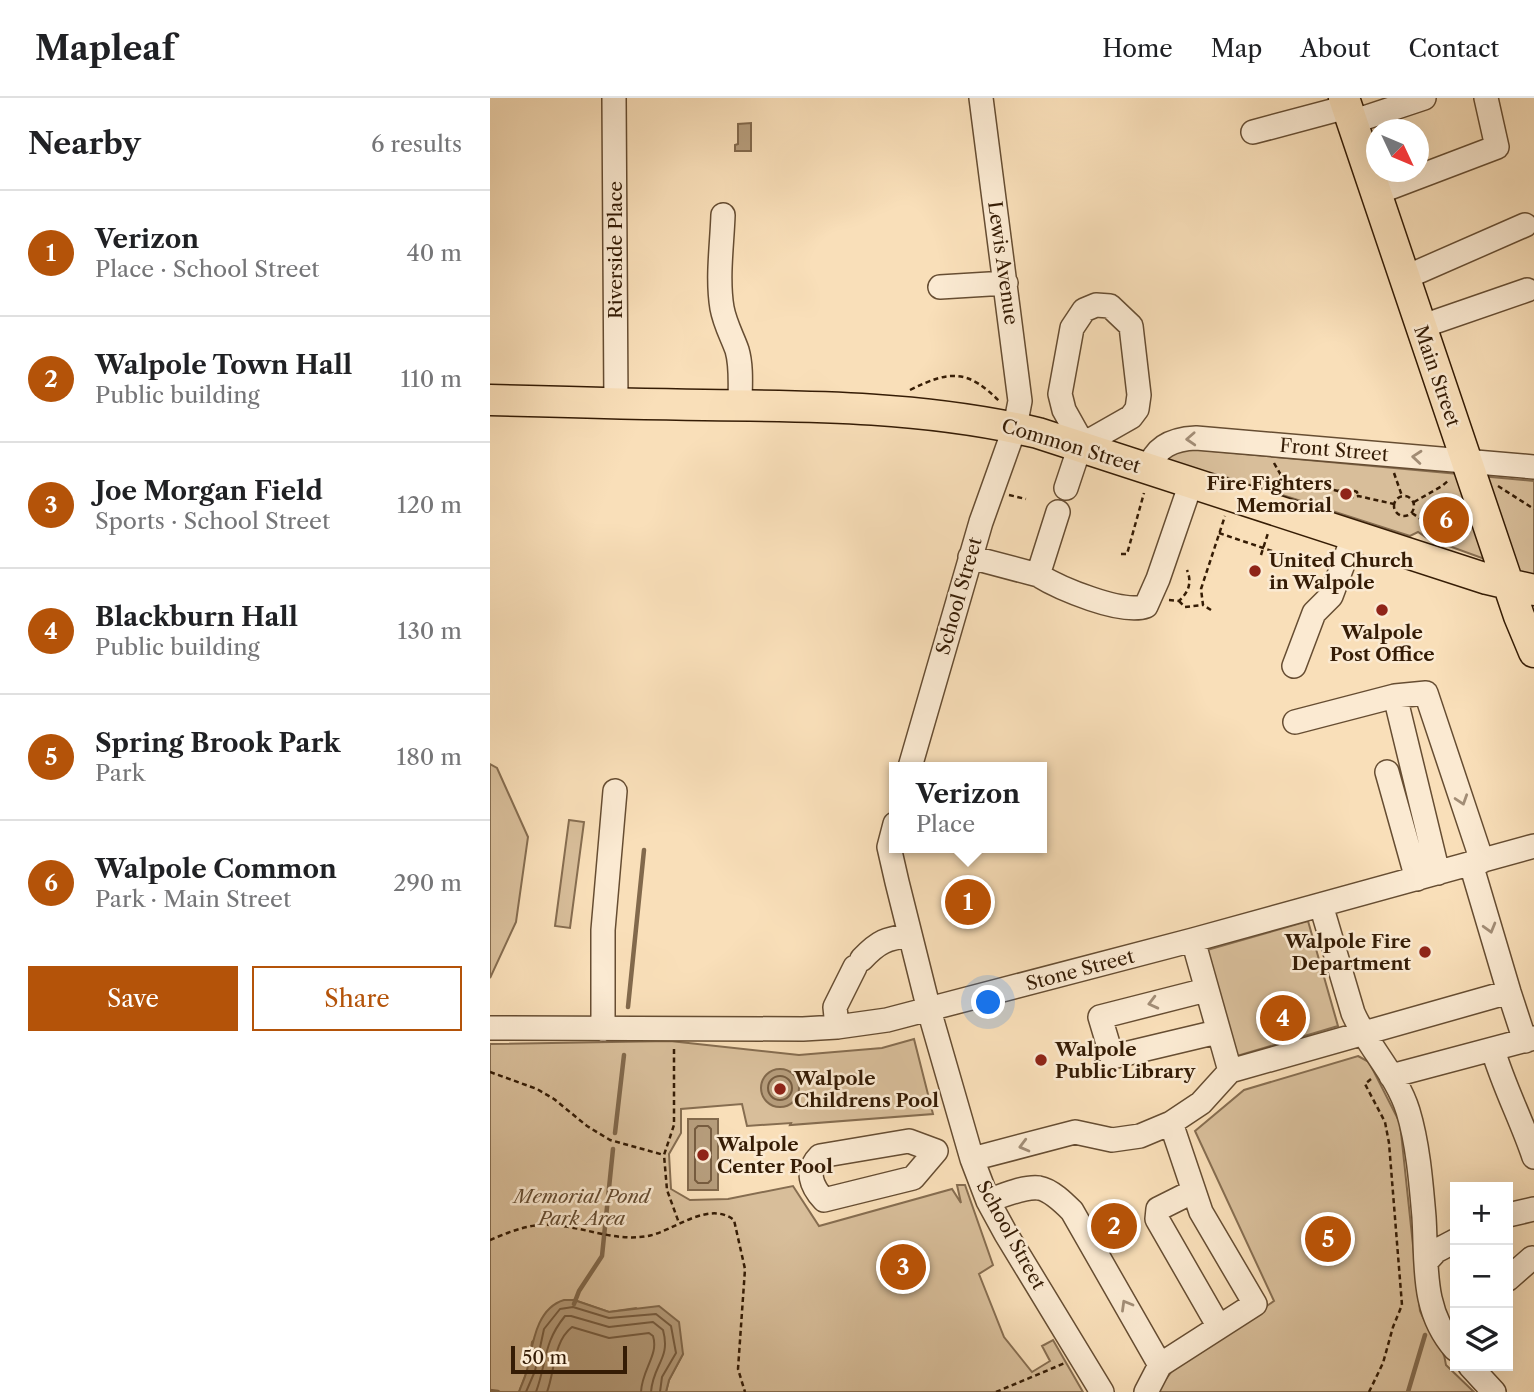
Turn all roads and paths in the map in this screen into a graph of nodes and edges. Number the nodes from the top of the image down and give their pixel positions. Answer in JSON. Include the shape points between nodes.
{"nodes":[{"id":1,"x":614,"y":98,"type":"edge"},
{"id":2,"x":983,"y":98,"type":"edge"},
{"id":3,"x":1424,"y":98,"type":"edge"},
{"id":4,"x":1486,"y":98,"type":"edge"},
{"id":5,"x":1348,"y":109,"type":"edge"},
{"id":6,"x":1253,"y":132,"type":"dead end"},
{"id":7,"x":1376,"y":193,"type":"junction"},
{"id":8,"x":723,"y":215,"type":"dead end"},
{"id":9,"x":1525,"y":225,"type":"dead end"},
{"id":10,"x":1404,"y":278,"type":"junction"},
{"id":11,"x":1006,"y":284,"type":"junction"},
{"id":12,"x":940,"y":287,"type":"dead end"},
{"id":13,"x":1527,"y":290,"type":"dead end"},
{"id":14,"x":1420,"y":327,"type":"junction"},
{"id":15,"x":905,"y":393,"type":"dead end"},
{"id":16,"x":490,"y":400,"type":"edge"},
{"id":17,"x":616,"y":403,"type":"junction"},
{"id":18,"x":740,"y":405,"type":"junction"},
{"id":19,"x":1008,"y":416,"type":"junction"},
{"id":20,"x":1081,"y":445,"type":"junction"},
{"id":21,"x":1392,"y":455,"type":"junction"},
{"id":22,"x":1271,"y":457,"type":"dead end"},
{"id":23,"x":1534,"y":467,"type":"edge"},
{"id":24,"x":1459,"y":469,"type":"junction"},
{"id":25,"x":1147,"y":479,"type":"junction"},
{"id":26,"x":1284,"y":479,"type":"junction"},
{"id":27,"x":1191,"y":482,"type":"junction"},
{"id":28,"x":1496,"y":484,"type":"dead end"},
{"id":29,"x":1066,"y":488,"type":"dead end"},
{"id":30,"x":1338,"y":491,"type":"junction"},
{"id":31,"x":1002,"y":493,"type":"dead end"},
{"id":32,"x":1358,"y":496,"type":"junction"},
{"id":33,"x":1402,"y":496,"type":"junction"},
{"id":34,"x":1294,"y":497,"type":"dead end"},
{"id":35,"x":1026,"y":499,"type":"dead end"},
{"id":36,"x":1413,"y":502,"type":"junction"},
{"id":37,"x":1394,"y":504,"type":"junction"},
{"id":38,"x":1534,"y":509,"type":"edge"},
{"id":39,"x":1058,"y":512,"type":"dead end"},
{"id":40,"x":1226,"y":513,"type":"dead end"},
{"id":41,"x":1412,"y":513,"type":"junction"},
{"id":42,"x":1398,"y":515,"type":"junction"},
{"id":43,"x":1393,"y":520,"type":"dead end"},
{"id":44,"x":1270,"y":526,"type":"dead end"},
{"id":45,"x":1219,"y":533,"type":"junction"},
{"id":46,"x":1354,"y":535,"type":"junction"},
{"id":47,"x":1263,"y":548,"type":"junction"},
{"id":48,"x":1462,"y":548,"type":"dead end"},
{"id":49,"x":1275,"y":552,"type":"dead end"},
{"id":50,"x":1121,"y":554,"type":"dead end"},
{"id":51,"x":1261,"y":555,"type":"dead end"},
{"id":52,"x":970,"y":557,"type":"junction"},
{"id":53,"x":1187,"y":569,"type":"dead end"},
{"id":54,"x":1038,"y":575,"type":"junction"},
{"id":55,"x":1521,"y":587,"type":"edge"},
{"id":56,"x":1203,"y":606,"type":"junction"},
{"id":57,"x":1211,"y":610,"type":"dead end"},
{"id":58,"x":1534,"y":652,"type":"edge"},
{"id":59,"x":1294,"y":666,"type":"dead end"},
{"id":60,"x":1395,"y":696,"type":"junction"},
{"id":61,"x":1295,"y":722,"type":"dead end"},
{"id":62,"x":1442,"y":738,"type":"junction"},
{"id":63,"x":1408,"y":748,"type":"junction"},
{"id":64,"x":911,"y":762,"type":"edge"},
{"id":65,"x":1387,"y":772,"type":"dead end"},
{"id":66,"x":615,"y":791,"type":"dead end"},
{"id":67,"x":1534,"y":846,"type":"edge"},
{"id":68,"x":890,"y":853,"type":"edge"},
{"id":69,"x":1476,"y":862,"type":"junction"},
{"id":70,"x":1427,"y":876,"type":"junction"},
{"id":71,"x":1321,"y":905,"type":"junction"},
{"id":72,"x":910,"y":935,"type":"junction"},
{"id":73,"x":1193,"y":940,"type":"junction"},
{"id":74,"x":1206,"y":990,"type":"junction"},
{"id":75,"x":1508,"y":992,"type":"junction"},
{"id":76,"x":929,"y":1010,"type":"junction"},
{"id":77,"x":837,"y":1027,"type":"junction"},
{"id":78,"x":490,"y":1028,"type":"edge"},
{"id":79,"x":603,"y":1029,"type":"junction"},
{"id":80,"x":1217,"y":1032,"type":"junction"},
{"id":81,"x":1364,"y":1034,"type":"junction"},
{"id":82,"x":1530,"y":1040,"type":"edge"},
{"id":83,"x":674,"y":1042,"type":"dead end"},
{"id":84,"x":1493,"y":1050,"type":"junction"},
{"id":85,"x":1230,"y":1071,"type":"junction"},
{"id":86,"x":490,"y":1072,"type":"edge"},
{"id":87,"x":1389,"y":1072,"type":"junction"},
{"id":88,"x":1171,"y":1123,"type":"junction"},
{"id":89,"x":936,"y":1151,"type":"junction"},
{"id":90,"x":970,"y":1151,"type":"junction"},
{"id":91,"x":664,"y":1155,"type":"junction"},
{"id":92,"x":1534,"y":1157,"type":"edge"},
{"id":93,"x":1194,"y":1191,"type":"junction"},
{"id":94,"x":988,"y":1201,"type":"junction"},
{"id":95,"x":1534,"y":1209,"type":"edge"},
{"id":96,"x":1513,"y":1214,"type":"edge"},
{"id":97,"x":679,"y":1224,"type":"junction"},
{"id":98,"x":490,"y":1241,"type":"edge"},
{"id":99,"x":1450,"y":1244,"type":"edge"},
{"id":100,"x":1532,"y":1258,"type":"dead end"},
{"id":101,"x":1426,"y":1262,"type":"junction"},
{"id":102,"x":1513,"y":1275,"type":"edge"},
{"id":103,"x":1219,"y":1327,"type":"junction"},
{"id":104,"x":1450,"y":1335,"type":"edge"},
{"id":105,"x":1081,"y":1357,"type":"junction"},
{"id":106,"x":1160,"y":1365,"type":"junction"},
{"id":107,"x":1475,"y":1371,"type":"edge"},
{"id":108,"x":744,"y":1392,"type":"edge"},
{"id":109,"x":996,"y":1392,"type":"edge"},
{"id":110,"x":1102,"y":1392,"type":"edge"},
{"id":111,"x":1146,"y":1392,"type":"edge"},
{"id":112,"x":1369,"y":1392,"type":"edge"},
{"id":113,"x":1494,"y":1392,"type":"edge"}],
"edges":[{"from":1,"to":17,"type":"street","name":"Riverside Place"},
{"from":2,"to":11,"type":"street","name":"Lewis Avenue"},
{"from":3,"to":5,"type":"street"},
{"from":4,"to":7,"type":"street","via":[[1497,146]]},
{"from":5,"to":6,"type":"street"},
{"from":5,"to":7,"type":"main road","name":"Main Street"},
{"from":7,"to":10,"type":"main road","name":"Main Street"},
{"from":8,"to":18,"type":"street","via":[[722,308],[737,351]]},
{"from":9,"to":10,"type":"street"},
{"from":10,"to":14,"type":"main road","name":"Main Street"},
{"from":11,"to":12,"type":"street"},
{"from":11,"to":19,"type":"street","name":"Lewis Avenue","via":[[1020,401]]},
{"from":13,"to":14,"type":"street"},
{"from":14,"to":24,"type":"main road","name":"Main Street"},
{"from":15,"to":19,"type":"path","via":[[959,375],[977,382]]},
{"from":16,"to":17,"type":"main road","name":"Common Street"},
{"from":17,"to":18,"type":"main road","name":"Common Street"},
{"from":18,"to":19,"type":"main road","name":"Common Street"},
{"from":19,"to":20,"type":"main road","name":"Common Street"},
{"from":19,"to":52,"type":"street","name":"School Street"},
{"from":20,"to":20,"type":"street","via":[[1137,409],[1131,326],[1110,306],[1084,310],[1072,328],[1060,394]]},
{"from":20,"to":25,"type":"main road","name":"Common Street"},
{"from":20,"to":29,"type":"street"},
{"from":24,"to":21,"type":"street","name":"Front Street","one_way":true},
{"from":21,"to":25,"type":"street","name":"Front Street","one_way":true,"via":[[1182,439],[1163,446],[1151,460]]},
{"from":21,"to":33,"type":"path"},
{"from":22,"to":26,"type":"path"},
{"from":23,"to":24,"type":"street","name":"Front Street"},
{"from":24,"to":36,"type":"path","via":[[1442,486]]},
{"from":24,"to":55,"type":"main road","name":"Main Street"},
{"from":25,"to":27,"type":"main road","name":"Common Street"},
{"from":25,"to":50,"type":"path","via":[[1130,549]]},
{"from":26,"to":30,"type":"path"},
{"from":26,"to":34,"type":"path"},
{"from":27,"to":46,"type":"main road","name":"Common Street"},
{"from":27,"to":54,"type":"street","via":[[1146,606],[1134,609],[1088,598]]},
{"from":28,"to":38,"type":"path"},
{"from":30,"to":32,"type":"path","via":[[1348,498]]},
{"from":30,"to":32,"type":"path","via":[[1345,487]]},
{"from":31,"to":35,"type":"path"},
{"from":32,"to":37,"type":"path"},
{"from":33,"to":36,"type":"path"},
{"from":33,"to":37,"type":"path"},
{"from":36,"to":41,"type":"path"},
{"from":37,"to":42,"type":"path"},
{"from":39,"to":54,"type":"street"},
{"from":40,"to":45,"type":"path"},
{"from":41,"to":42,"type":"path"},
{"from":41,"to":48,"type":"path"},
{"from":42,"to":43,"type":"path"},
{"from":44,"to":47,"type":"path"},
{"from":45,"to":47,"type":"path"},
{"from":45,"to":56,"type":"path","via":[[1200,589]]},
{"from":46,"to":55,"type":"main road","name":"Common Street"},
{"from":46,"to":59,"type":"street","via":[[1331,596],[1314,613]]},
{"from":47,"to":49,"type":"path"},
{"from":47,"to":51,"type":"path"},
{"from":52,"to":54,"type":"street"},
{"from":52,"to":64,"type":"street","name":"School Street"},
{"from":53,"to":56,"type":"path","via":[[1190,584],[1177,602],[1185,607]]},
{"from":55,"to":58,"type":"main road","name":"Main Street"},
{"from":56,"to":57,"type":"path"},
{"from":60,"to":61,"type":"street"},
{"from":60,"to":62,"type":"street","via":[[1426,693]]},
{"from":60,"to":63,"type":"street"},
{"from":62,"to":63,"type":"street"},
{"from":62,"to":69,"type":"street","one_way":true},
{"from":63,"to":70,"type":"street"},
{"from":65,"to":70,"type":"street"},
{"from":66,"to":79,"type":"street","via":[[603,930]]},
{"from":67,"to":69,"type":"street","name":"Stone Street"},
{"from":68,"to":72,"type":"street","name":"School Street"},
{"from":69,"to":70,"type":"street","name":"Stone Street"},
{"from":69,"to":75,"type":"street","one_way":true},
{"from":70,"to":71,"type":"street","name":"Stone Street"},
{"from":71,"to":73,"type":"street","name":"Stone Street"},
{"from":71,"to":81,"type":"street","via":[[1346,994]]},
{"from":72,"to":76,"type":"street","name":"School Street"},
{"from":72,"to":77,"type":"street","via":[[885,939],[858,963],[835,1007]]},
{"from":73,"to":74,"type":"street"},
{"from":73,"to":76,"type":"street","name":"Stone Street"},
{"from":74,"to":80,"type":"street"},
{"from":74,"to":80,"type":"street","one_way":true,"via":[[1101,1017],[1112,1057]]},
{"from":75,"to":81,"type":"street"},
{"from":75,"to":82,"type":"street"},
{"from":76,"to":77,"type":"street","name":"Stone Street"},
{"from":76,"to":90,"type":"street","name":"School Street"},
{"from":77,"to":79,"type":"street","name":"Stone Street"},
{"from":78,"to":79,"type":"street","name":"Stone Street"},
{"from":80,"to":85,"type":"street"},
{"from":81,"to":85,"type":"street"},
{"from":81,"to":87,"type":"street"},
{"from":82,"to":84,"type":"street"},
{"from":83,"to":91,"type":"path","via":[[674,1125]]},
{"from":84,"to":87,"type":"street"},
{"from":84,"to":92,"type":"street"},
{"from":85,"to":88,"type":"street","via":[[1201,1103]]},
{"from":86,"to":91,"type":"path","via":[[537,1089],[610,1140]]},
{"from":87,"to":101,"type":"street","via":[[1411,1123]]},
{"from":87,"to":112,"type":"path","via":[[1364,1084],[1385,1122],[1389,1143],[1402,1306]]},
{"from":88,"to":90,"type":"street","one_way":true,"via":[[1140,1136],[1112,1140],[1075,1132]]},
{"from":88,"to":93,"type":"street"},
{"from":89,"to":89,"type":"street","via":[[909,1141],[820,1156],[813,1164],[813,1188],[824,1200],[913,1178]]},
{"from":89,"to":90,"type":"street"},
{"from":90,"to":94,"type":"street","name":"School Street"},
{"from":91,"to":97,"type":"path","via":[[667,1190]]},
{"from":93,"to":103,"type":"street","via":[[1255,1304]]},
{"from":93,"to":103,"type":"street","via":[[1158,1209],[1157,1219]]},
{"from":94,"to":105,"type":"street","name":"School Street"},
{"from":106,"to":94,"type":"street","one_way":true,"via":[[1066,1205],[1039,1188]]},
{"from":95,"to":96,"type":"street"},
{"from":97,"to":98,"type":"path","via":[[651,1235],[624,1238],[537,1226]]},
{"from":97,"to":108,"type":"path","via":[[712,1213],[734,1220],[745,1269],[738,1360]]},
{"from":99,"to":101,"type":"street"},
{"from":100,"to":102,"type":"street"},
{"from":101,"to":104,"type":"street","via":[[1435,1319]]},
{"from":103,"to":106,"type":"street"},
{"from":105,"to":109,"type":"path"},
{"from":105,"to":110,"type":"street","name":"School Street"},
{"from":106,"to":111,"type":"street"},
{"from":107,"to":113,"type":"street"}]}
